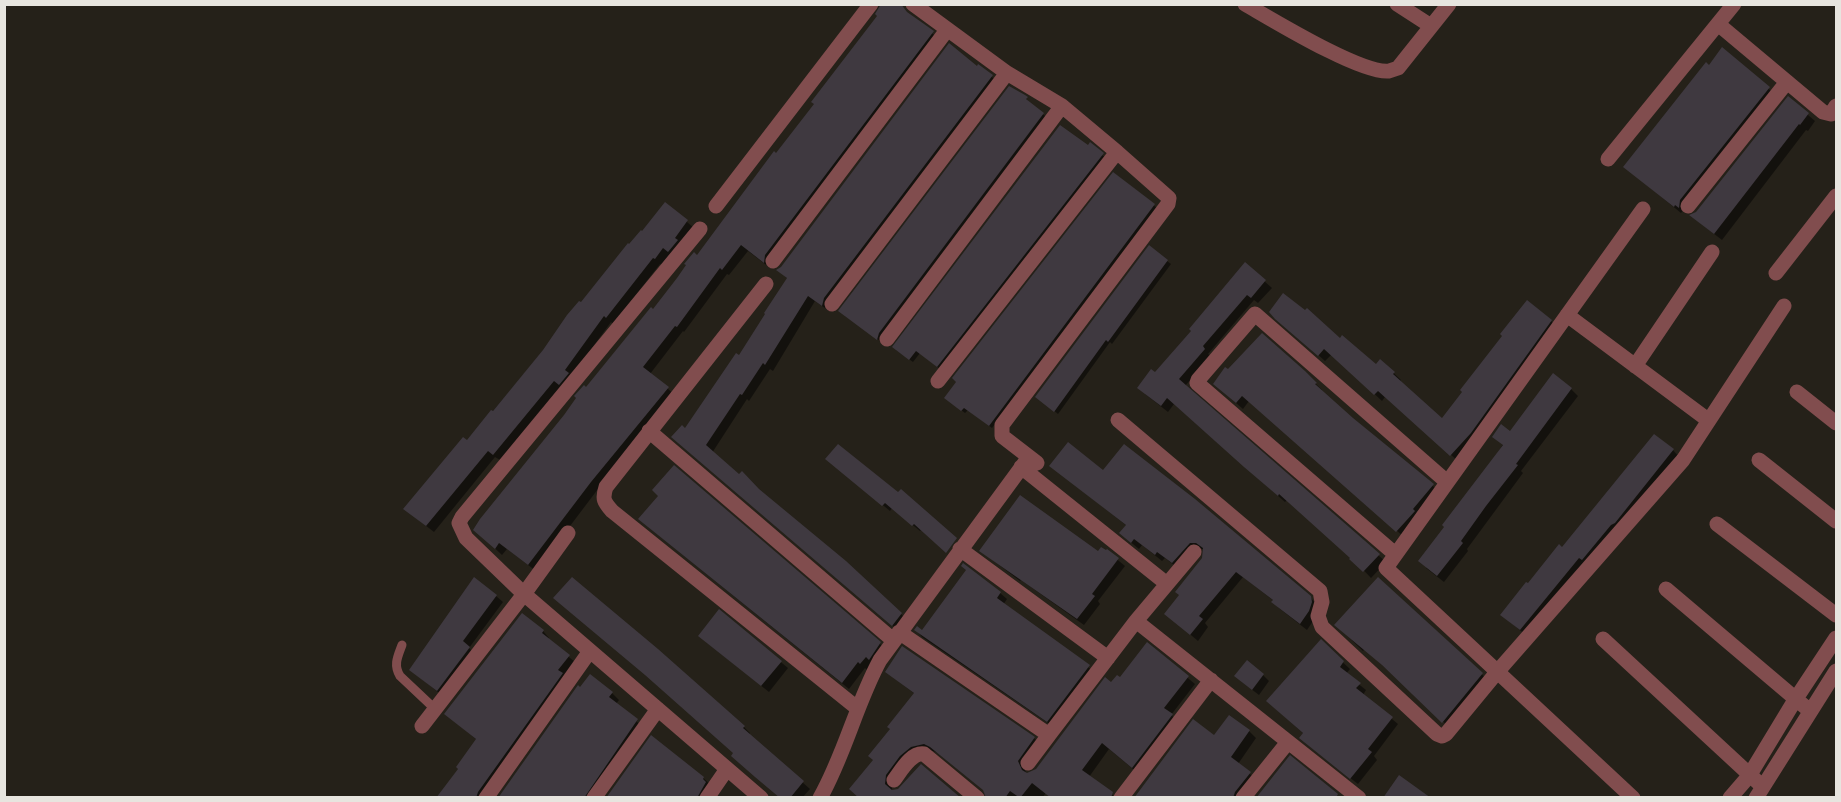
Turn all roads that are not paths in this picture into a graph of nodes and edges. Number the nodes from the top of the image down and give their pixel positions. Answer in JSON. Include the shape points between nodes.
{"nodes":[{"id":1,"x":871,"y":4,"type":"edge"},
{"id":2,"x":913,"y":4,"type":"edge"},
{"id":3,"x":1245,"y":4,"type":"edge"},
{"id":4,"x":1397,"y":4,"type":"edge"},
{"id":5,"x":1449,"y":4,"type":"edge"},
{"id":6,"x":1734,"y":4,"type":"edge"},
{"id":7,"x":1718,"y":24,"type":"junction"},
{"id":8,"x":1431,"y":26,"type":"junction"},
{"id":9,"x":947,"y":30,"type":"junction"},
{"id":10,"x":1007,"y":73,"type":"junction"},
{"id":11,"x":1787,"y":82,"type":"junction"},
{"id":12,"x":1062,"y":106,"type":"junction"},
{"id":13,"x":1836,"y":106,"type":"edge"},
{"id":14,"x":1117,"y":152,"type":"junction"},
{"id":15,"x":1608,"y":159,"type":"dead end"},
{"id":16,"x":1836,"y":196,"type":"edge"},
{"id":17,"x":716,"y":206,"type":"dead end"},
{"id":18,"x":1688,"y":206,"type":"dead end"},
{"id":19,"x":1643,"y":208,"type":"dead end"},
{"id":20,"x":700,"y":229,"type":"dead end"},
{"id":21,"x":1712,"y":252,"type":"dead end"},
{"id":22,"x":773,"y":261,"type":"dead end"},
{"id":23,"x":1776,"y":273,"type":"dead end"},
{"id":24,"x":766,"y":284,"type":"dead end"},
{"id":25,"x":832,"y":304,"type":"dead end"},
{"id":26,"x":1784,"y":306,"type":"dead end"},
{"id":27,"x":1567,"y":315,"type":"junction"},
{"id":28,"x":887,"y":339,"type":"dead end"},
{"id":29,"x":1635,"y":366,"type":"junction"},
{"id":30,"x":938,"y":381,"type":"dead end"},
{"id":31,"x":1797,"y":392,"type":"dead end"},
{"id":32,"x":1118,"y":420,"type":"dead end"},
{"id":33,"x":1708,"y":420,"type":"junction"},
{"id":34,"x":1836,"y":423,"type":"edge"},
{"id":35,"x":650,"y":431,"type":"junction"},
{"id":36,"x":1759,"y":460,"type":"dead end"},
{"id":37,"x":1029,"y":463,"type":"junction"},
{"id":38,"x":1447,"y":482,"type":"junction"},
{"id":39,"x":1836,"y":521,"type":"edge"},
{"id":40,"x":1717,"y":524,"type":"dead end"},
{"id":41,"x":568,"y":533,"type":"dead end"},
{"id":42,"x":960,"y":549,"type":"junction"},
{"id":43,"x":1194,"y":552,"type":"dead end"},
{"id":44,"x":1395,"y":554,"type":"junction"},
{"id":45,"x":1167,"y":584,"type":"junction"},
{"id":46,"x":1666,"y":589,"type":"dead end"},
{"id":47,"x":524,"y":594,"type":"junction"},
{"id":48,"x":1836,"y":615,"type":"edge"},
{"id":49,"x":1136,"y":621,"type":"junction"},
{"id":50,"x":896,"y":636,"type":"junction"},
{"id":51,"x":1836,"y":638,"type":"edge"},
{"id":52,"x":1603,"y":639,"type":"dead end"},
{"id":53,"x":402,"y":645,"type":"dead end"},
{"id":54,"x":590,"y":651,"type":"junction"},
{"id":55,"x":1108,"y":658,"type":"junction"},
{"id":56,"x":1498,"y":671,"type":"junction"},
{"id":57,"x":1836,"y":671,"type":"edge"},
{"id":58,"x":1211,"y":680,"type":"junction"},
{"id":59,"x":1795,"y":700,"type":"junction"},
{"id":60,"x":857,"y":708,"type":"junction"},
{"id":61,"x":435,"y":709,"type":"junction"},
{"id":62,"x":658,"y":709,"type":"junction"},
{"id":63,"x":1810,"y":711,"type":"junction"},
{"id":64,"x":422,"y":726,"type":"dead end"},
{"id":65,"x":1049,"y":735,"type":"junction"},
{"id":66,"x":1288,"y":742,"type":"junction"},
{"id":67,"x":1028,"y":763,"type":"dead end"},
{"id":68,"x":727,"y":769,"type":"junction"},
{"id":69,"x":1749,"y":776,"type":"junction"},
{"id":70,"x":894,"y":780,"type":"dead end"},
{"id":71,"x":1759,"y":793,"type":"edge"},
{"id":72,"x":824,"y":796,"type":"edge"},
{"id":73,"x":1358,"y":797,"type":"edge"},
{"id":74,"x":486,"y":798,"type":"edge"},
{"id":75,"x":594,"y":798,"type":"edge"},
{"id":76,"x":707,"y":798,"type":"edge"},
{"id":77,"x":761,"y":798,"type":"edge"},
{"id":78,"x":976,"y":798,"type":"edge"},
{"id":79,"x":1121,"y":798,"type":"edge"},
{"id":80,"x":1243,"y":798,"type":"edge"},
{"id":81,"x":1633,"y":798,"type":"edge"},
{"id":82,"x":1730,"y":798,"type":"edge"}],
"edges":[{"from":1,"to":17,"type":"street"},
{"from":2,"to":9,"type":"street"},
{"from":3,"to":8,"type":"street","via":[[1343,57],[1388,71],[1398,68]]},
{"from":4,"to":8,"type":"street"},
{"from":5,"to":8,"type":"street"},
{"from":6,"to":7,"type":"street"},
{"from":7,"to":11,"type":"street"},
{"from":7,"to":15,"type":"street"},
{"from":9,"to":10,"type":"street"},
{"from":9,"to":22,"type":"street"},
{"from":10,"to":12,"type":"street"},
{"from":10,"to":25,"type":"street"},
{"from":11,"to":13,"type":"street","via":[[1823,112],[1831,114]]},
{"from":11,"to":18,"type":"street"},
{"from":12,"to":14,"type":"street"},
{"from":12,"to":28,"type":"street"},
{"from":14,"to":30,"type":"street"},
{"from":14,"to":37,"type":"street","via":[[1166,194],[1168,204],[1002,424],[1002,436]]},
{"from":16,"to":23,"type":"street"},
{"from":19,"to":27,"type":"street"},
{"from":20,"to":47,"type":"street","via":[[459,523],[466,538]]},
{"from":21,"to":29,"type":"street"},
{"from":24,"to":35,"type":"street"},
{"from":26,"to":33,"type":"street"},
{"from":27,"to":29,"type":"street"},
{"from":27,"to":38,"type":"street"},
{"from":29,"to":33,"type":"street"},
{"from":31,"to":34,"type":"street"},
{"from":32,"to":56,"type":"street","via":[[1320,591],[1323,602],[1318,616],[1322,627],[1437,734],[1446,734]]},
{"from":33,"to":56,"type":"street","via":[[1683,460]]},
{"from":35,"to":50,"type":"street"},
{"from":35,"to":60,"type":"street","via":[[606,487],[604,503]]},
{"from":36,"to":39,"type":"street"},
{"from":37,"to":42,"type":"street"},
{"from":37,"to":45,"type":"street"},
{"from":38,"to":44,"type":"street"},
{"from":38,"to":44,"type":"street","via":[[1255,314],[1198,380]]},
{"from":40,"to":48,"type":"street"},
{"from":41,"to":47,"type":"street"},
{"from":42,"to":50,"type":"street"},
{"from":42,"to":55,"type":"street"},
{"from":43,"to":45,"type":"street"},
{"from":44,"to":56,"type":"street","via":[[1387,569]]},
{"from":45,"to":49,"type":"street"},
{"from":46,"to":59,"type":"street"},
{"from":47,"to":54,"type":"street"},
{"from":47,"to":61,"type":"street"},
{"from":49,"to":55,"type":"street"},
{"from":49,"to":58,"type":"street"},
{"from":50,"to":60,"type":"street"},
{"from":50,"to":65,"type":"street"},
{"from":51,"to":59,"type":"street"},
{"from":52,"to":69,"type":"street"},
{"from":53,"to":61,"type":"lane","via":[[396,670]]},
{"from":54,"to":62,"type":"street"},
{"from":54,"to":74,"type":"street"},
{"from":55,"to":65,"type":"street"},
{"from":56,"to":81,"type":"street"},
{"from":57,"to":63,"type":"street"},
{"from":58,"to":66,"type":"street"},
{"from":58,"to":79,"type":"street"},
{"from":59,"to":63,"type":"street"},
{"from":59,"to":69,"type":"street"},
{"from":60,"to":72,"type":"street"},
{"from":61,"to":64,"type":"street"},
{"from":62,"to":68,"type":"street"},
{"from":62,"to":75,"type":"street"},
{"from":63,"to":71,"type":"street"},
{"from":65,"to":67,"type":"street"},
{"from":66,"to":73,"type":"street"},
{"from":66,"to":80,"type":"street"},
{"from":68,"to":76,"type":"street"},
{"from":68,"to":77,"type":"street"},
{"from":69,"to":71,"type":"street"},
{"from":69,"to":82,"type":"street"},
{"from":70,"to":78,"type":"street","via":[[914,756],[924,754]]}]}
